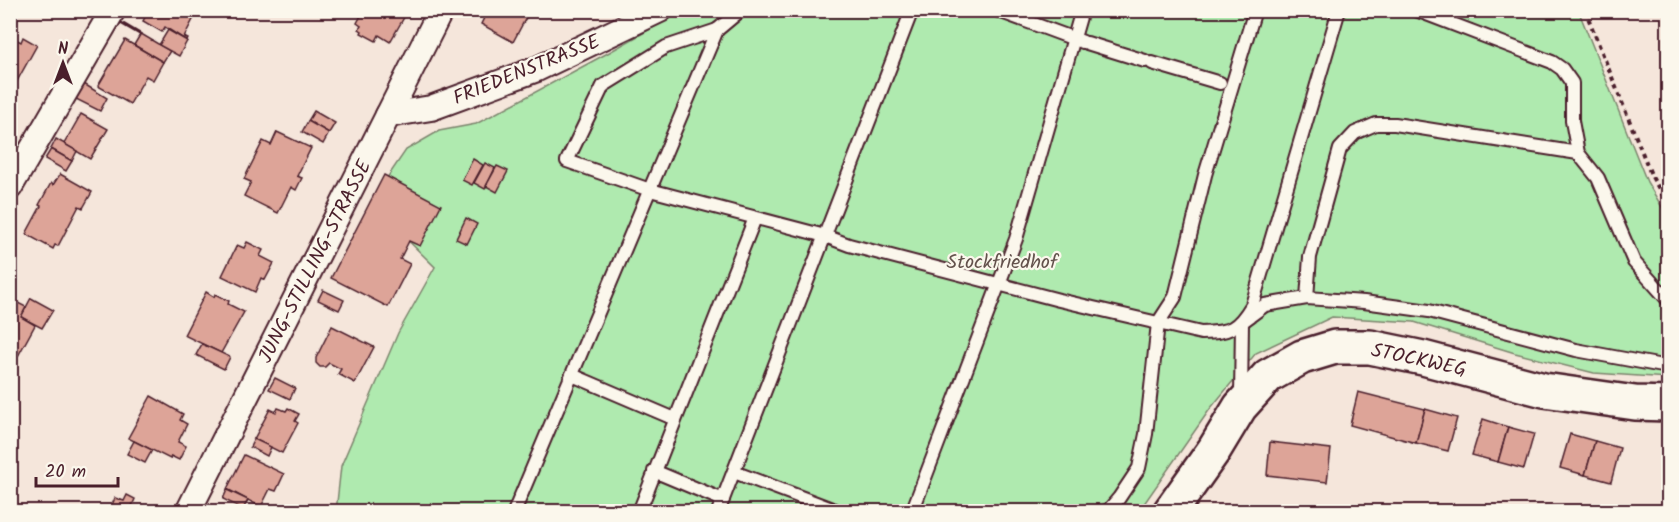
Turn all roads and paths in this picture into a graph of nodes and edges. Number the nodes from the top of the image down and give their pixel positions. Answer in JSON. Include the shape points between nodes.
{"nodes":[{"id":1,"x":113,"y":10,"type":"edge"},
{"id":2,"x":441,"y":10,"type":"edge"},
{"id":3,"x":660,"y":10,"type":"edge"},
{"id":4,"x":741,"y":10,"type":"edge"},
{"id":5,"x":912,"y":10,"type":"edge"},
{"id":6,"x":996,"y":10,"type":"edge"},
{"id":7,"x":1082,"y":10,"type":"edge"},
{"id":8,"x":1255,"y":10,"type":"edge"},
{"id":9,"x":1339,"y":10,"type":"edge"},
{"id":10,"x":1416,"y":10,"type":"edge"},
{"id":11,"x":1585,"y":10,"type":"edge"},
{"id":12,"x":717,"y":30,"type":"junction"},
{"id":13,"x":1081,"y":41,"type":"junction"},
{"id":14,"x":1220,"y":82,"type":"dead end"},
{"id":15,"x":388,"y":115,"type":"junction"},
{"id":16,"x":1578,"y":153,"type":"junction"},
{"id":17,"x":10,"y":187,"type":"edge"},
{"id":18,"x":650,"y":189,"type":"junction"},
{"id":19,"x":1668,"y":204,"type":"edge"},
{"id":20,"x":755,"y":218,"type":"junction"},
{"id":21,"x":825,"y":236,"type":"junction"},
{"id":22,"x":999,"y":284,"type":"junction"},
{"id":23,"x":1307,"y":298,"type":"junction"},
{"id":24,"x":1668,"y":300,"type":"edge"},
{"id":25,"x":1242,"y":322,"type":"junction"},
{"id":26,"x":1158,"y":323,"type":"junction"},
{"id":27,"x":1668,"y":367,"type":"edge"},
{"id":28,"x":572,"y":375,"type":"junction"},
{"id":29,"x":1668,"y":404,"type":"edge"},
{"id":30,"x":1240,"y":407,"type":"junction"},
{"id":31,"x":675,"y":419,"type":"junction"},
{"id":32,"x":654,"y":471,"type":"junction"},
{"id":33,"x":734,"y":472,"type":"junction"},
{"id":34,"x":721,"y":506,"type":"edge"},
{"id":35,"x":188,"y":512,"type":"edge"},
{"id":36,"x":514,"y":512,"type":"edge"},
{"id":37,"x":639,"y":512,"type":"edge"},
{"id":38,"x":840,"y":512,"type":"edge"},
{"id":39,"x":912,"y":512,"type":"edge"},
{"id":40,"x":1107,"y":512,"type":"edge"},
{"id":41,"x":1170,"y":512,"type":"edge"}],
"edges":[{"from":1,"to":17,"type":"street"},
{"from":2,"to":15,"type":"street","name":"JUNG-STILLING-STRASSE"},
{"from":3,"to":15,"type":"street","name":"FRIEDENSTRASSE","via":[[537,69],[431,108]]},
{"from":4,"to":12,"type":"lane"},
{"from":5,"to":21,"type":"lane"},
{"from":6,"to":13,"type":"lane"},
{"from":7,"to":13,"type":"lane"},
{"from":8,"to":26,"type":"lane","via":[[1205,175],[1175,297]]},
{"from":9,"to":25,"type":"lane","via":[[1252,305]]},
{"from":10,"to":16,"type":"lane","via":[[1562,69],[1572,83],[1572,121]]},
{"from":11,"to":19,"type":"path","via":[[1652,177]]},
{"from":12,"to":18,"type":"lane"},
{"from":12,"to":18,"type":"lane","via":[[666,46],[603,86],[567,161]]},
{"from":13,"to":14,"type":"lane"},
{"from":13,"to":22,"type":"lane"},
{"from":15,"to":35,"type":"street","name":"JUNG-STILLING-STRASSE"},
{"from":16,"to":23,"type":"lane","via":[[1395,124],[1376,124],[1355,133],[1340,149],[1310,257]]},
{"from":16,"to":24,"type":"lane","via":[[1598,178],[1634,262]]},
{"from":18,"to":20,"type":"lane"},
{"from":18,"to":28,"type":"lane"},
{"from":20,"to":21,"type":"lane"},
{"from":20,"to":31,"type":"lane"},
{"from":21,"to":22,"type":"lane"},
{"from":21,"to":33,"type":"lane"},
{"from":22,"to":26,"type":"lane"},
{"from":22,"to":39,"type":"lane"},
{"from":23,"to":25,"type":"lane","via":[[1265,305]]},
{"from":23,"to":27,"type":"lane","via":[[1429,311],[1576,350]]},
{"from":25,"to":26,"type":"lane","via":[[1218,333]]},
{"from":25,"to":30,"type":"lane"},
{"from":26,"to":40,"type":"lane","via":[[1139,468]]},
{"from":28,"to":31,"type":"lane"},
{"from":28,"to":36,"type":"lane"},
{"from":29,"to":30,"type":"street","name":"STOCKWEG","via":[[1544,390],[1402,353],[1370,347],[1335,347],[1302,357],[1268,376]]},
{"from":30,"to":41,"type":"street","name":"STOCKWEG"},
{"from":31,"to":32,"type":"lane"},
{"from":32,"to":34,"type":"lane"},
{"from":32,"to":37,"type":"lane"},
{"from":33,"to":34,"type":"lane"},
{"from":33,"to":38,"type":"lane"}]}
